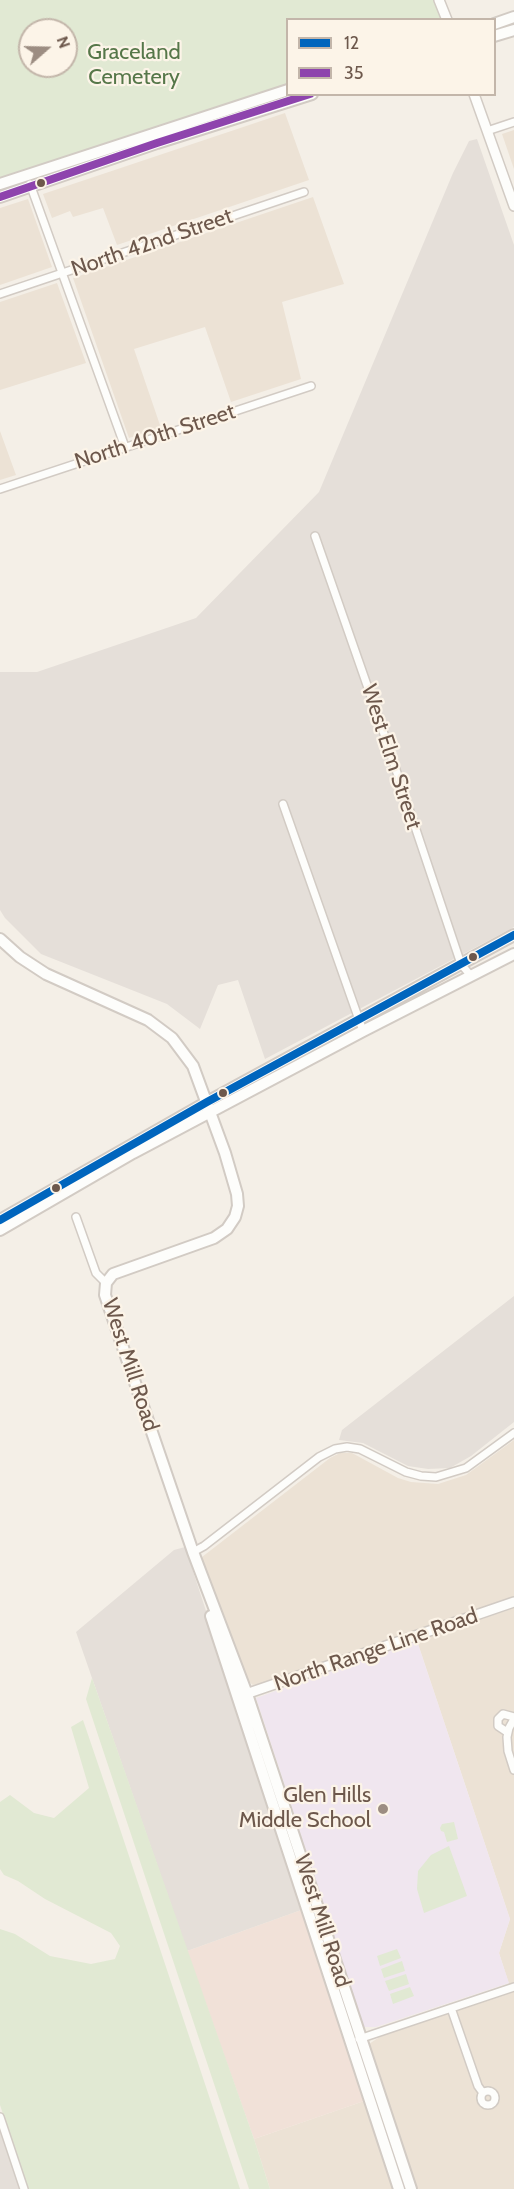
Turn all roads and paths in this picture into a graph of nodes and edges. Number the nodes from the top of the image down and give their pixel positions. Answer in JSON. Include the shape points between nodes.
{"nodes":[{"id":1,"x":439,"y":0,"type":"edge"},
{"id":2,"x":514,"y":17,"type":"edge"},
{"id":3,"x":446,"y":18,"type":"edge"},
{"id":4,"x":496,"y":24,"type":"edge"},
{"id":5,"x":514,"y":30,"type":"edge"},
{"id":6,"x":496,"y":36,"type":"edge"},
{"id":7,"x":286,"y":91,"type":"edge"},
{"id":8,"x":306,"y":96,"type":"edge"},
{"id":9,"x":475,"y":96,"type":"edge"},
{"id":10,"x":514,"y":122,"type":"edge"},
{"id":11,"x":487,"y":130,"type":"junction"},
{"id":12,"x":28,"y":175,"type":"junction"},
{"id":13,"x":0,"y":184,"type":"edge"},
{"id":14,"x":31,"y":187,"type":"junction"},
{"id":15,"x":304,"y":192,"type":"dead end"},
{"id":16,"x":0,"y":197,"type":"edge"},
{"id":17,"x":514,"y":206,"type":"edge"},
{"id":18,"x":62,"y":273,"type":"junction"},
{"id":19,"x":0,"y":294,"type":"edge"},
{"id":20,"x":311,"y":386,"type":"dead end"},
{"id":21,"x":125,"y":447,"type":"junction"},
{"id":22,"x":0,"y":489,"type":"edge"},
{"id":23,"x":315,"y":536,"type":"dead end"},
{"id":24,"x":283,"y":804,"type":"dead end"},
{"id":25,"x":514,"y":935,"type":"edge"},
{"id":26,"x":0,"y":939,"type":"edge"},
{"id":27,"x":514,"y":954,"type":"edge"},
{"id":28,"x":461,"y":964,"type":"junction"},
{"id":29,"x":471,"y":976,"type":"junction"},
{"id":30,"x":359,"y":1018,"type":"junction"},
{"id":31,"x":363,"y":1030,"type":"junction"},
{"id":32,"x":209,"y":1107,"type":"junction"},
{"id":33,"x":76,"y":1217,"type":"dead end"},
{"id":34,"x":0,"y":1220,"type":"edge"},
{"id":35,"x":0,"y":1230,"type":"edge"},
{"id":36,"x":106,"y":1283,"type":"junction"},
{"id":37,"x":514,"y":1433,"type":"edge"},
{"id":38,"x":193,"y":1552,"type":"junction"},
{"id":39,"x":514,"y":1602,"type":"edge"},
{"id":40,"x":243,"y":1696,"type":"junction"},
{"id":41,"x":514,"y":1718,"type":"edge"},
{"id":42,"x":507,"y":1732,"type":"junction"},
{"id":43,"x":514,"y":1770,"type":"edge"},
{"id":44,"x":514,"y":1987,"type":"edge"},
{"id":45,"x":451,"y":2008,"type":"junction"},
{"id":46,"x":356,"y":2040,"type":"junction"},
{"id":47,"x":483,"y":2093,"type":"dead end"},
{"id":48,"x":0,"y":2117,"type":"edge"},
{"id":49,"x":24,"y":2189,"type":"edge"},
{"id":50,"x":399,"y":2189,"type":"edge"},
{"id":51,"x":411,"y":2189,"type":"edge"}],
"edges":[{"from":1,"to":3,"type":"street"},
{"from":2,"to":4,"type":"main road"},
{"from":5,"to":6,"type":"main road"},
{"from":7,"to":12,"type":"main road"},
{"from":8,"to":14,"type":"main road"},
{"from":9,"to":11,"type":"street"},
{"from":10,"to":11,"type":"street"},
{"from":11,"to":17,"type":"street"},
{"from":12,"to":13,"type":"main road"},
{"from":12,"to":14,"type":"street"},
{"from":14,"to":16,"type":"main road"},
{"from":14,"to":18,"type":"street"},
{"from":15,"to":18,"type":"street","name":"North 42nd Street"},
{"from":18,"to":19,"type":"street","name":"North 42nd Street"},
{"from":18,"to":21,"type":"street"},
{"from":20,"to":21,"type":"street","name":"North 40th Street"},
{"from":21,"to":22,"type":"street","name":"North 40th Street"},
{"from":23,"to":28,"type":"street","name":"West Elm Street"},
{"from":24,"to":30,"type":"street"},
{"from":25,"to":28,"type":"main road"},
{"from":26,"to":32,"type":"main road","name":"West Mill Road","via":[[46,974],[159,1027],[193,1066]]},
{"from":27,"to":29,"type":"main road"},
{"from":28,"to":29,"type":"street","name":"West Elm Street"},
{"from":28,"to":30,"type":"main road"},
{"from":29,"to":31,"type":"main road"},
{"from":30,"to":31,"type":"street"},
{"from":30,"to":32,"type":"main road"},
{"from":31,"to":32,"type":"main road"},
{"from":32,"to":34,"type":"main road"},
{"from":32,"to":35,"type":"main road"},
{"from":32,"to":36,"type":"main road","name":"West Mill Road","via":[[237,1194],[238,1206],[232,1222],[214,1238],[120,1271]]},
{"from":33,"to":36,"type":"street","via":[[96,1273]]},
{"from":36,"to":38,"type":"main road","name":"West Mill Road","via":[[107,1304]]},
{"from":37,"to":38,"type":"street","via":[[466,1468],[436,1477],[406,1472],[360,1449],[335,1449]]},
{"from":38,"to":40,"type":"main road","name":"West Mill Road","via":[[210,1612]]},
{"from":39,"to":40,"type":"street","name":"North Range Line Road"},
{"from":40,"to":46,"type":"main road","name":"West Mill Road"},
{"from":41,"to":42,"type":"street"},
{"from":41,"to":42,"type":"street","via":[[503,1714],[498,1719],[498,1726]]},
{"from":42,"to":43,"type":"street"},
{"from":44,"to":45,"type":"street"},
{"from":45,"to":46,"type":"street"},
{"from":45,"to":47,"type":"street"},
{"from":46,"to":50,"type":"main road","name":"West Mill Road"},
{"from":46,"to":51,"type":"main road","name":"West Mill Road"},
{"from":48,"to":49,"type":"street"}]}
